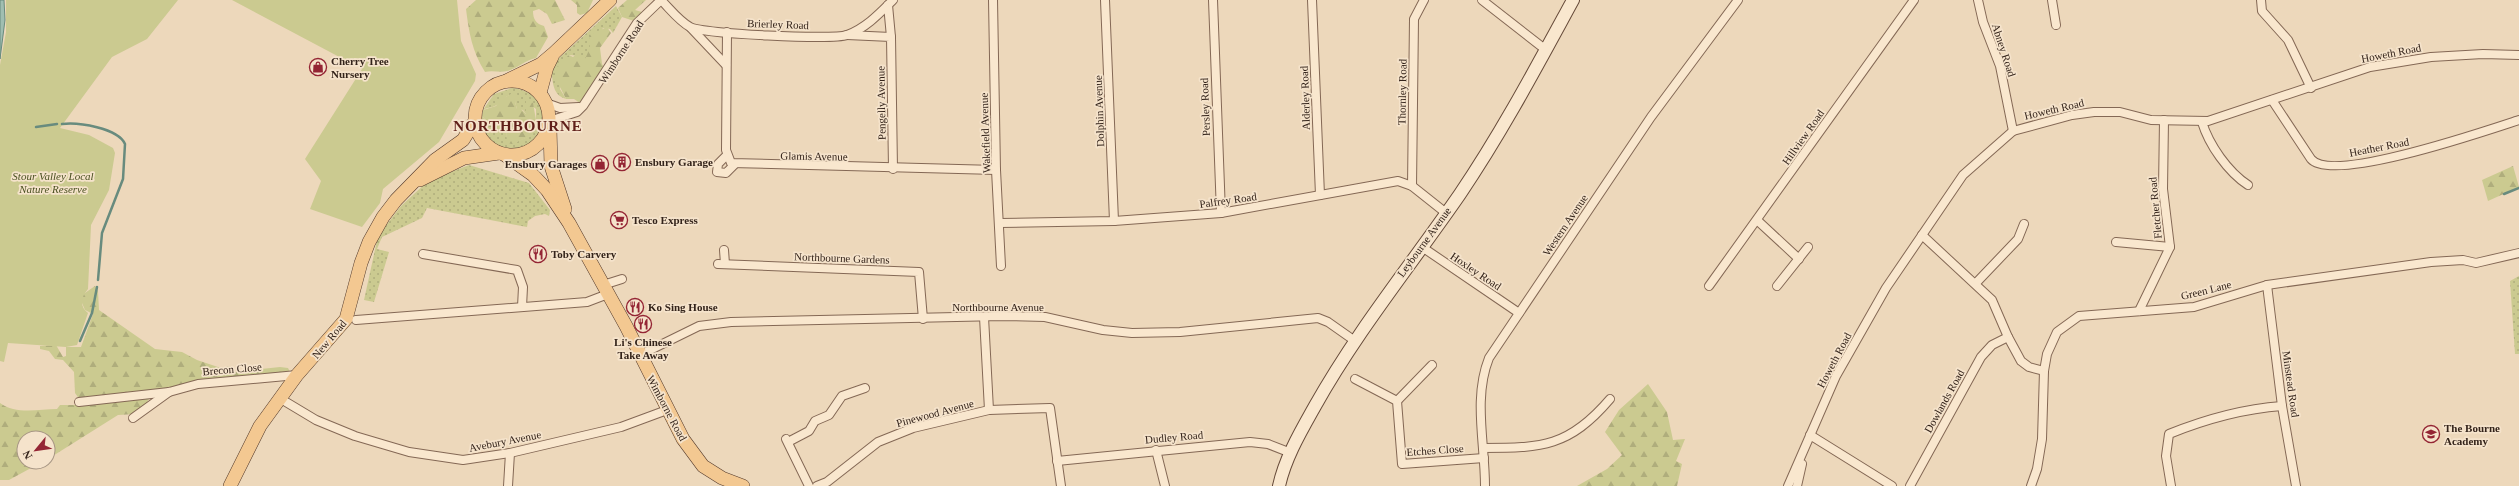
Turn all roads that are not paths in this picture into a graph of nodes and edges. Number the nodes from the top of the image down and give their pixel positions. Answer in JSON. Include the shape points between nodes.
{"nodes":[{"id":1,"x":610,"y":0,"type":"edge"},
{"id":2,"x":661,"y":0,"type":"edge"},
{"id":3,"x":993,"y":0,"type":"edge"},
{"id":4,"x":1105,"y":0,"type":"edge"},
{"id":5,"x":1213,"y":0,"type":"edge"},
{"id":6,"x":1312,"y":0,"type":"edge"},
{"id":7,"x":1424,"y":0,"type":"edge"},
{"id":8,"x":1482,"y":0,"type":"edge"},
{"id":9,"x":1573,"y":0,"type":"edge"},
{"id":10,"x":1738,"y":0,"type":"edge"},
{"id":11,"x":1914,"y":0,"type":"edge"},
{"id":12,"x":1978,"y":0,"type":"edge"},
{"id":13,"x":2052,"y":0,"type":"edge"},
{"id":14,"x":2261,"y":0,"type":"edge"},
{"id":15,"x":891,"y":2,"type":"edge"},
{"id":16,"x":2056,"y":25,"type":"dead end"},
{"id":17,"x":690,"y":27,"type":"junction"},
{"id":18,"x":727,"y":32,"type":"junction"},
{"id":19,"x":846,"y":35,"type":"junction"},
{"id":20,"x":890,"y":37,"type":"junction"},
{"id":21,"x":1546,"y":50,"type":"junction"},
{"id":22,"x":554,"y":54,"type":"junction"},
{"id":23,"x":2519,"y":55,"type":"edge"},
{"id":24,"x":726,"y":65,"type":"junction"},
{"id":25,"x":503,"y":82,"type":"junction"},
{"id":26,"x":2311,"y":88,"type":"junction"},
{"id":27,"x":543,"y":98,"type":"junction"},
{"id":28,"x":2272,"y":100,"type":"junction"},
{"id":29,"x":583,"y":106,"type":"junction"},
{"id":30,"x":2164,"y":120,"type":"junction"},
{"id":31,"x":2519,"y":120,"type":"edge"},
{"id":32,"x":475,"y":122,"type":"junction"},
{"id":33,"x":549,"y":122,"type":"junction"},
{"id":34,"x":2202,"y":122,"type":"junction"},
{"id":35,"x":2013,"y":132,"type":"junction"},
{"id":36,"x":502,"y":154,"type":"junction"},
{"id":37,"x":727,"y":155,"type":"junction"},
{"id":38,"x":736,"y":164,"type":"junction"},
{"id":39,"x":893,"y":169,"type":"junction"},
{"id":40,"x":996,"y":170,"type":"junction"},
{"id":41,"x":412,"y":185,"type":"junction"},
{"id":42,"x":2248,"y":185,"type":"dead end"},
{"id":43,"x":1412,"y":186,"type":"junction"},
{"id":44,"x":1320,"y":195,"type":"junction"},
{"id":45,"x":1221,"y":213,"type":"junction"},
{"id":46,"x":1446,"y":213,"type":"junction"},
{"id":47,"x":1114,"y":221,"type":"junction"},
{"id":48,"x":1758,"y":221,"type":"junction"},
{"id":49,"x":569,"y":222,"type":"junction"},
{"id":50,"x":1000,"y":224,"type":"junction"},
{"id":51,"x":2024,"y":224,"type":"dead end"},
{"id":52,"x":1922,"y":235,"type":"junction"},
{"id":53,"x":2116,"y":242,"type":"dead end"},
{"id":54,"x":1422,"y":247,"type":"junction"},
{"id":55,"x":2170,"y":247,"type":"junction"},
{"id":56,"x":1808,"y":248,"type":"dead end"},
{"id":57,"x":724,"y":250,"type":"dead end"},
{"id":58,"x":2519,"y":253,"type":"edge"},
{"id":59,"x":423,"y":254,"type":"dead end"},
{"id":60,"x":1799,"y":259,"type":"junction"},
{"id":61,"x":1001,"y":266,"type":"dead end"},
{"id":62,"x":622,"y":279,"type":"dead end"},
{"id":63,"x":1976,"y":283,"type":"junction"},
{"id":64,"x":2267,"y":285,"type":"junction"},
{"id":65,"x":1709,"y":286,"type":"dead end"},
{"id":66,"x":1777,"y":286,"type":"dead end"},
{"id":67,"x":606,"y":290,"type":"junction"},
{"id":68,"x":522,"y":306,"type":"junction"},
{"id":69,"x":2139,"y":311,"type":"junction"},
{"id":70,"x":1519,"y":313,"type":"junction"},
{"id":71,"x":984,"y":316,"type":"junction"},
{"id":72,"x":923,"y":319,"type":"junction"},
{"id":73,"x":356,"y":320,"type":"dead end"},
{"id":74,"x":2008,"y":337,"type":"junction"},
{"id":75,"x":1354,"y":341,"type":"junction"},
{"id":76,"x":640,"y":355,"type":"junction"},
{"id":77,"x":1432,"y":365,"type":"dead end"},
{"id":78,"x":2044,"y":371,"type":"junction"},
{"id":79,"x":297,"y":375,"type":"junction"},
{"id":80,"x":1355,"y":379,"type":"dead end"},
{"id":81,"x":865,"y":388,"type":"dead end"},
{"id":82,"x":169,"y":392,"type":"junction"},
{"id":83,"x":281,"y":399,"type":"junction"},
{"id":84,"x":1610,"y":399,"type":"dead end"},
{"id":85,"x":1397,"y":401,"type":"junction"},
{"id":86,"x":79,"y":402,"type":"dead end"},
{"id":87,"x":2282,"y":406,"type":"junction"},
{"id":88,"x":667,"y":410,"type":"junction"},
{"id":89,"x":989,"y":410,"type":"junction"},
{"id":90,"x":133,"y":418,"type":"dead end"},
{"id":91,"x":1810,"y":435,"type":"junction"},
{"id":92,"x":1805,"y":447,"type":"junction"},
{"id":93,"x":1483,"y":448,"type":"junction"},
{"id":94,"x":1156,"y":450,"type":"junction"},
{"id":95,"x":510,"y":453,"type":"junction"},
{"id":96,"x":1291,"y":453,"type":"junction"},
{"id":97,"x":1484,"y":458,"type":"junction"},
{"id":98,"x":1057,"y":461,"type":"junction"},
{"id":99,"x":230,"y":486,"type":"edge"},
{"id":100,"x":508,"y":486,"type":"edge"},
{"id":101,"x":744,"y":486,"type":"edge"},
{"id":102,"x":809,"y":486,"type":"edge"},
{"id":103,"x":817,"y":486,"type":"edge"},
{"id":104,"x":1061,"y":486,"type":"edge"},
{"id":105,"x":1165,"y":486,"type":"edge"},
{"id":106,"x":1279,"y":486,"type":"edge"},
{"id":107,"x":1486,"y":486,"type":"edge"},
{"id":108,"x":1788,"y":486,"type":"edge"},
{"id":109,"x":1797,"y":486,"type":"edge"},
{"id":110,"x":1892,"y":486,"type":"edge"},
{"id":111,"x":1910,"y":486,"type":"edge"},
{"id":112,"x":2031,"y":486,"type":"edge"},
{"id":113,"x":2171,"y":486,"type":"edge"},
{"id":114,"x":2296,"y":486,"type":"edge"}],
"edges":[{"from":1,"to":22,"type":"main road"},
{"from":2,"to":17,"type":"street","name":"Brierley Road"},
{"from":2,"to":29,"type":"street","name":"Wimborne Road","via":[[638,23]]},
{"from":3,"to":40,"type":"street","name":"Wakefield Avenue"},
{"from":4,"to":47,"type":"street","name":"Dolphin Avenue"},
{"from":5,"to":45,"type":"street","name":"Persley Road"},
{"from":6,"to":44,"type":"street","name":"Alderley Road"},
{"from":7,"to":43,"type":"street","name":"Thornley Road","via":[[1414,19]]},
{"from":8,"to":21,"type":"street"},
{"from":9,"to":21,"type":"street","name":"Leybourne Avenue"},
{"from":10,"to":70,"type":"street","name":"Western Avenue","via":[[1651,117]]},
{"from":11,"to":48,"type":"street","name":"Hillview Road"},
{"from":12,"to":35,"type":"street","name":"Abney Road","via":[[1983,22],[2000,66]]},
{"from":13,"to":16,"type":"street"},
{"from":14,"to":26,"type":"street","via":[[2262,11],[2288,40]]},
{"from":15,"to":19,"type":"street","name":"Brierley Road","via":[[871,21]]},
{"from":15,"to":20,"type":"street","name":"Pengelly Avenue"},
{"from":17,"to":18,"type":"street","name":"Brierley Road","via":[[704,32]]},
{"from":17,"to":24,"type":"street"},
{"from":18,"to":19,"type":"street","name":"Brierley Road","via":[[789,36]]},
{"from":18,"to":24,"type":"street"},
{"from":19,"to":20,"type":"street"},
{"from":20,"to":39,"type":"street","name":"Pengelly Avenue"},
{"from":21,"to":46,"type":"street","name":"Leybourne Avenue","via":[[1503,126]]},
{"from":22,"to":25,"type":"main road","via":[[541,64]]},
{"from":22,"to":27,"type":"main road","via":[[546,67]]},
{"from":23,"to":26,"type":"street","name":"Howeth Road","via":[[2431,57],[2370,67]]},
{"from":24,"to":37,"type":"street"},
{"from":25,"to":27,"type":"main road","via":[[523,83]]},
{"from":25,"to":32,"type":"main road","via":[[493,86],[482,97],[476,111]]},
{"from":26,"to":28,"type":"street","name":"Howeth Road"},
{"from":27,"to":29,"type":"street","via":[[560,108]]},
{"from":27,"to":33,"type":"main road"},
{"from":28,"to":31,"type":"street","name":"Heather Road","via":[[2311,159],[2316,164],[2326,165],[2356,164],[2438,147]]},
{"from":28,"to":34,"type":"street","name":"Howeth Road"},
{"from":29,"to":33,"type":"street","name":"Wimborne Road","via":[[577,112]]},
{"from":30,"to":34,"type":"street","name":"Howeth Road"},
{"from":30,"to":35,"type":"street","name":"Howeth Road","via":[[2151,120],[2120,112],[2094,112],[2072,115]]},
{"from":30,"to":55,"type":"street","name":"Fletcher Road","via":[[2163,189]]},
{"from":32,"to":36,"type":"main road","via":[[483,140]]},
{"from":32,"to":41,"type":"main road","name":"New Road","via":[[463,140],[435,160]]},
{"from":33,"to":36,"type":"main road","via":[[542,140],[530,151],[522,154]]},
{"from":33,"to":49,"type":"main road","name":"Wimborne Road","via":[[551,166]]},
{"from":34,"to":42,"type":"street","via":[[2205,132],[2228,166],[2238,179]]},
{"from":35,"to":52,"type":"street","name":"Howeth Road","via":[[1963,175]]},
{"from":36,"to":41,"type":"main road","name":"New Road","via":[[464,158]]},
{"from":36,"to":49,"type":"main road","name":"Wimborne Road","via":[[533,175]]},
{"from":37,"to":38,"type":"street","via":[[731,163]]},
{"from":37,"to":38,"type":"street","via":[[718,164],[717,172],[726,173]]},
{"from":38,"to":39,"type":"street","name":"Glamis Avenue"},
{"from":39,"to":40,"type":"street","name":"Glamis Avenue"},
{"from":40,"to":50,"type":"street","name":"Wakefield Avenue"},
{"from":41,"to":79,"type":"main road","name":"New Road","via":[[391,206],[369,242],[346,319]]},
{"from":43,"to":44,"type":"street","name":"Palfrey Road","via":[[1398,181]]},
{"from":43,"to":46,"type":"street","name":"Palfrey Road"},
{"from":44,"to":45,"type":"street","name":"Palfrey Road"},
{"from":45,"to":47,"type":"street","name":"Palfrey Road"},
{"from":46,"to":54,"type":"street","name":"Leybourne Avenue"},
{"from":47,"to":50,"type":"street","name":"Palfrey Road"},
{"from":48,"to":60,"type":"street"},
{"from":48,"to":65,"type":"street","name":"Hillview Road"},
{"from":49,"to":67,"type":"main road","name":"Wimborne Road"},
{"from":50,"to":61,"type":"street","name":"Wakefield Avenue"},
{"from":51,"to":63,"type":"street","via":[[2018,239]]},
{"from":52,"to":63,"type":"street"},
{"from":52,"to":91,"type":"street","name":"Howeth Road","via":[[1886,288],[1836,376]]},
{"from":53,"to":55,"type":"street"},
{"from":54,"to":70,"type":"street","name":"Hoxley Road"},
{"from":54,"to":75,"type":"street","name":"Leybourne Avenue"},
{"from":55,"to":69,"type":"street","name":"Fletcher Road"},
{"from":56,"to":60,"type":"street"},
{"from":57,"to":72,"type":"street","name":"Northbourne Gardens","via":[[722,264],[919,272]]},
{"from":58,"to":64,"type":"street","name":"Green Lane","via":[[2476,263],[2463,260],[2431,262]]},
{"from":59,"to":68,"type":"street","via":[[517,270],[523,288]]},
{"from":60,"to":66,"type":"street"},
{"from":62,"to":67,"type":"street"},
{"from":63,"to":74,"type":"street","via":[[1997,308]]},
{"from":64,"to":69,"type":"street","name":"Green Lane","via":[[2194,307]]},
{"from":64,"to":87,"type":"street","name":"Minstead Road"},
{"from":67,"to":68,"type":"street","name":"New Road","via":[[587,302]]},
{"from":67,"to":76,"type":"main road","name":"Wimborne Road"},
{"from":68,"to":73,"type":"street","name":"New Road"},
{"from":69,"to":78,"type":"street","name":"Green Lane","via":[[2079,316],[2057,332],[2047,354]]},
{"from":70,"to":93,"type":"street","name":"Western Avenue","via":[[1489,358],[1482,376],[1480,412]]},
{"from":71,"to":72,"type":"street","name":"Northbourne Avenue"},
{"from":71,"to":75,"type":"street","name":"Northbourne Avenue","via":[[1045,317],[1103,330],[1132,333],[1180,332],[1318,318],[1328,322]]},
{"from":71,"to":89,"type":"street"},
{"from":72,"to":76,"type":"street","name":"Northbourne Avenue","via":[[731,322],[699,326]]},
{"from":74,"to":78,"type":"street","via":[[2024,364]]},
{"from":74,"to":111,"type":"street","name":"Dowlands Road","via":[[1992,345],[1981,357]]},
{"from":75,"to":96,"type":"street","name":"Leybourne Avenue","via":[[1321,394]]},
{"from":76,"to":88,"type":"main road","name":"Wimborne Road"},
{"from":77,"to":85,"type":"street"},
{"from":78,"to":112,"type":"street","name":"Green Lane","via":[[2042,439]]},
{"from":79,"to":82,"type":"street","name":"Brecon Close","via":[[198,384]]},
{"from":79,"to":83,"type":"main road","name":"New Road"},
{"from":80,"to":85,"type":"street"},
{"from":81,"to":102,"type":"street","via":[[842,396],[829,415],[815,421],[809,431],[787,440]]},
{"from":82,"to":86,"type":"street","name":"Brecon Close"},
{"from":82,"to":90,"type":"street","name":"Brecon Close"},
{"from":83,"to":95,"type":"street","name":"Avebury Avenue","via":[[316,420],[355,436],[409,452],[463,460]]},
{"from":83,"to":99,"type":"main road","name":"New Road","via":[[260,426]]},
{"from":84,"to":93,"type":"street","via":[[1596,416],[1576,431],[1549,444]]},
{"from":85,"to":97,"type":"street","name":"Etches Close","via":[[1402,464]]},
{"from":87,"to":113,"type":"street","via":[[2249,409],[2204,420],[2169,434],[2166,456]]},
{"from":87,"to":114,"type":"street","name":"Minstead Road"},
{"from":88,"to":95,"type":"street","name":"Avebury Avenue","via":[[621,427]]},
{"from":88,"to":101,"type":"main road","name":"Wimborne Road","via":[[683,439],[703,466],[722,478]]},
{"from":89,"to":98,"type":"street","name":"Pinewood Avenue","via":[[1050,408]]},
{"from":89,"to":103,"type":"street","name":"Pinewood Avenue","via":[[913,428],[878,442],[827,482]]},
{"from":91,"to":92,"type":"street","name":"Howeth Road"},
{"from":91,"to":110,"type":"street"},
{"from":92,"to":108,"type":"street","name":"Howeth Road"},
{"from":92,"to":109,"type":"street","name":"Howeth Road"},
{"from":93,"to":97,"type":"street","name":"Western Avenue"},
{"from":94,"to":96,"type":"street","name":"Dudley Road","via":[[1259,442]]},
{"from":94,"to":98,"type":"street","name":"Dudley Road"},
{"from":94,"to":105,"type":"street"},
{"from":95,"to":100,"type":"street"},
{"from":96,"to":106,"type":"street","name":"Leybourne Avenue"},
{"from":97,"to":107,"type":"street","name":"Western Avenue"},
{"from":98,"to":104,"type":"street"}]}
